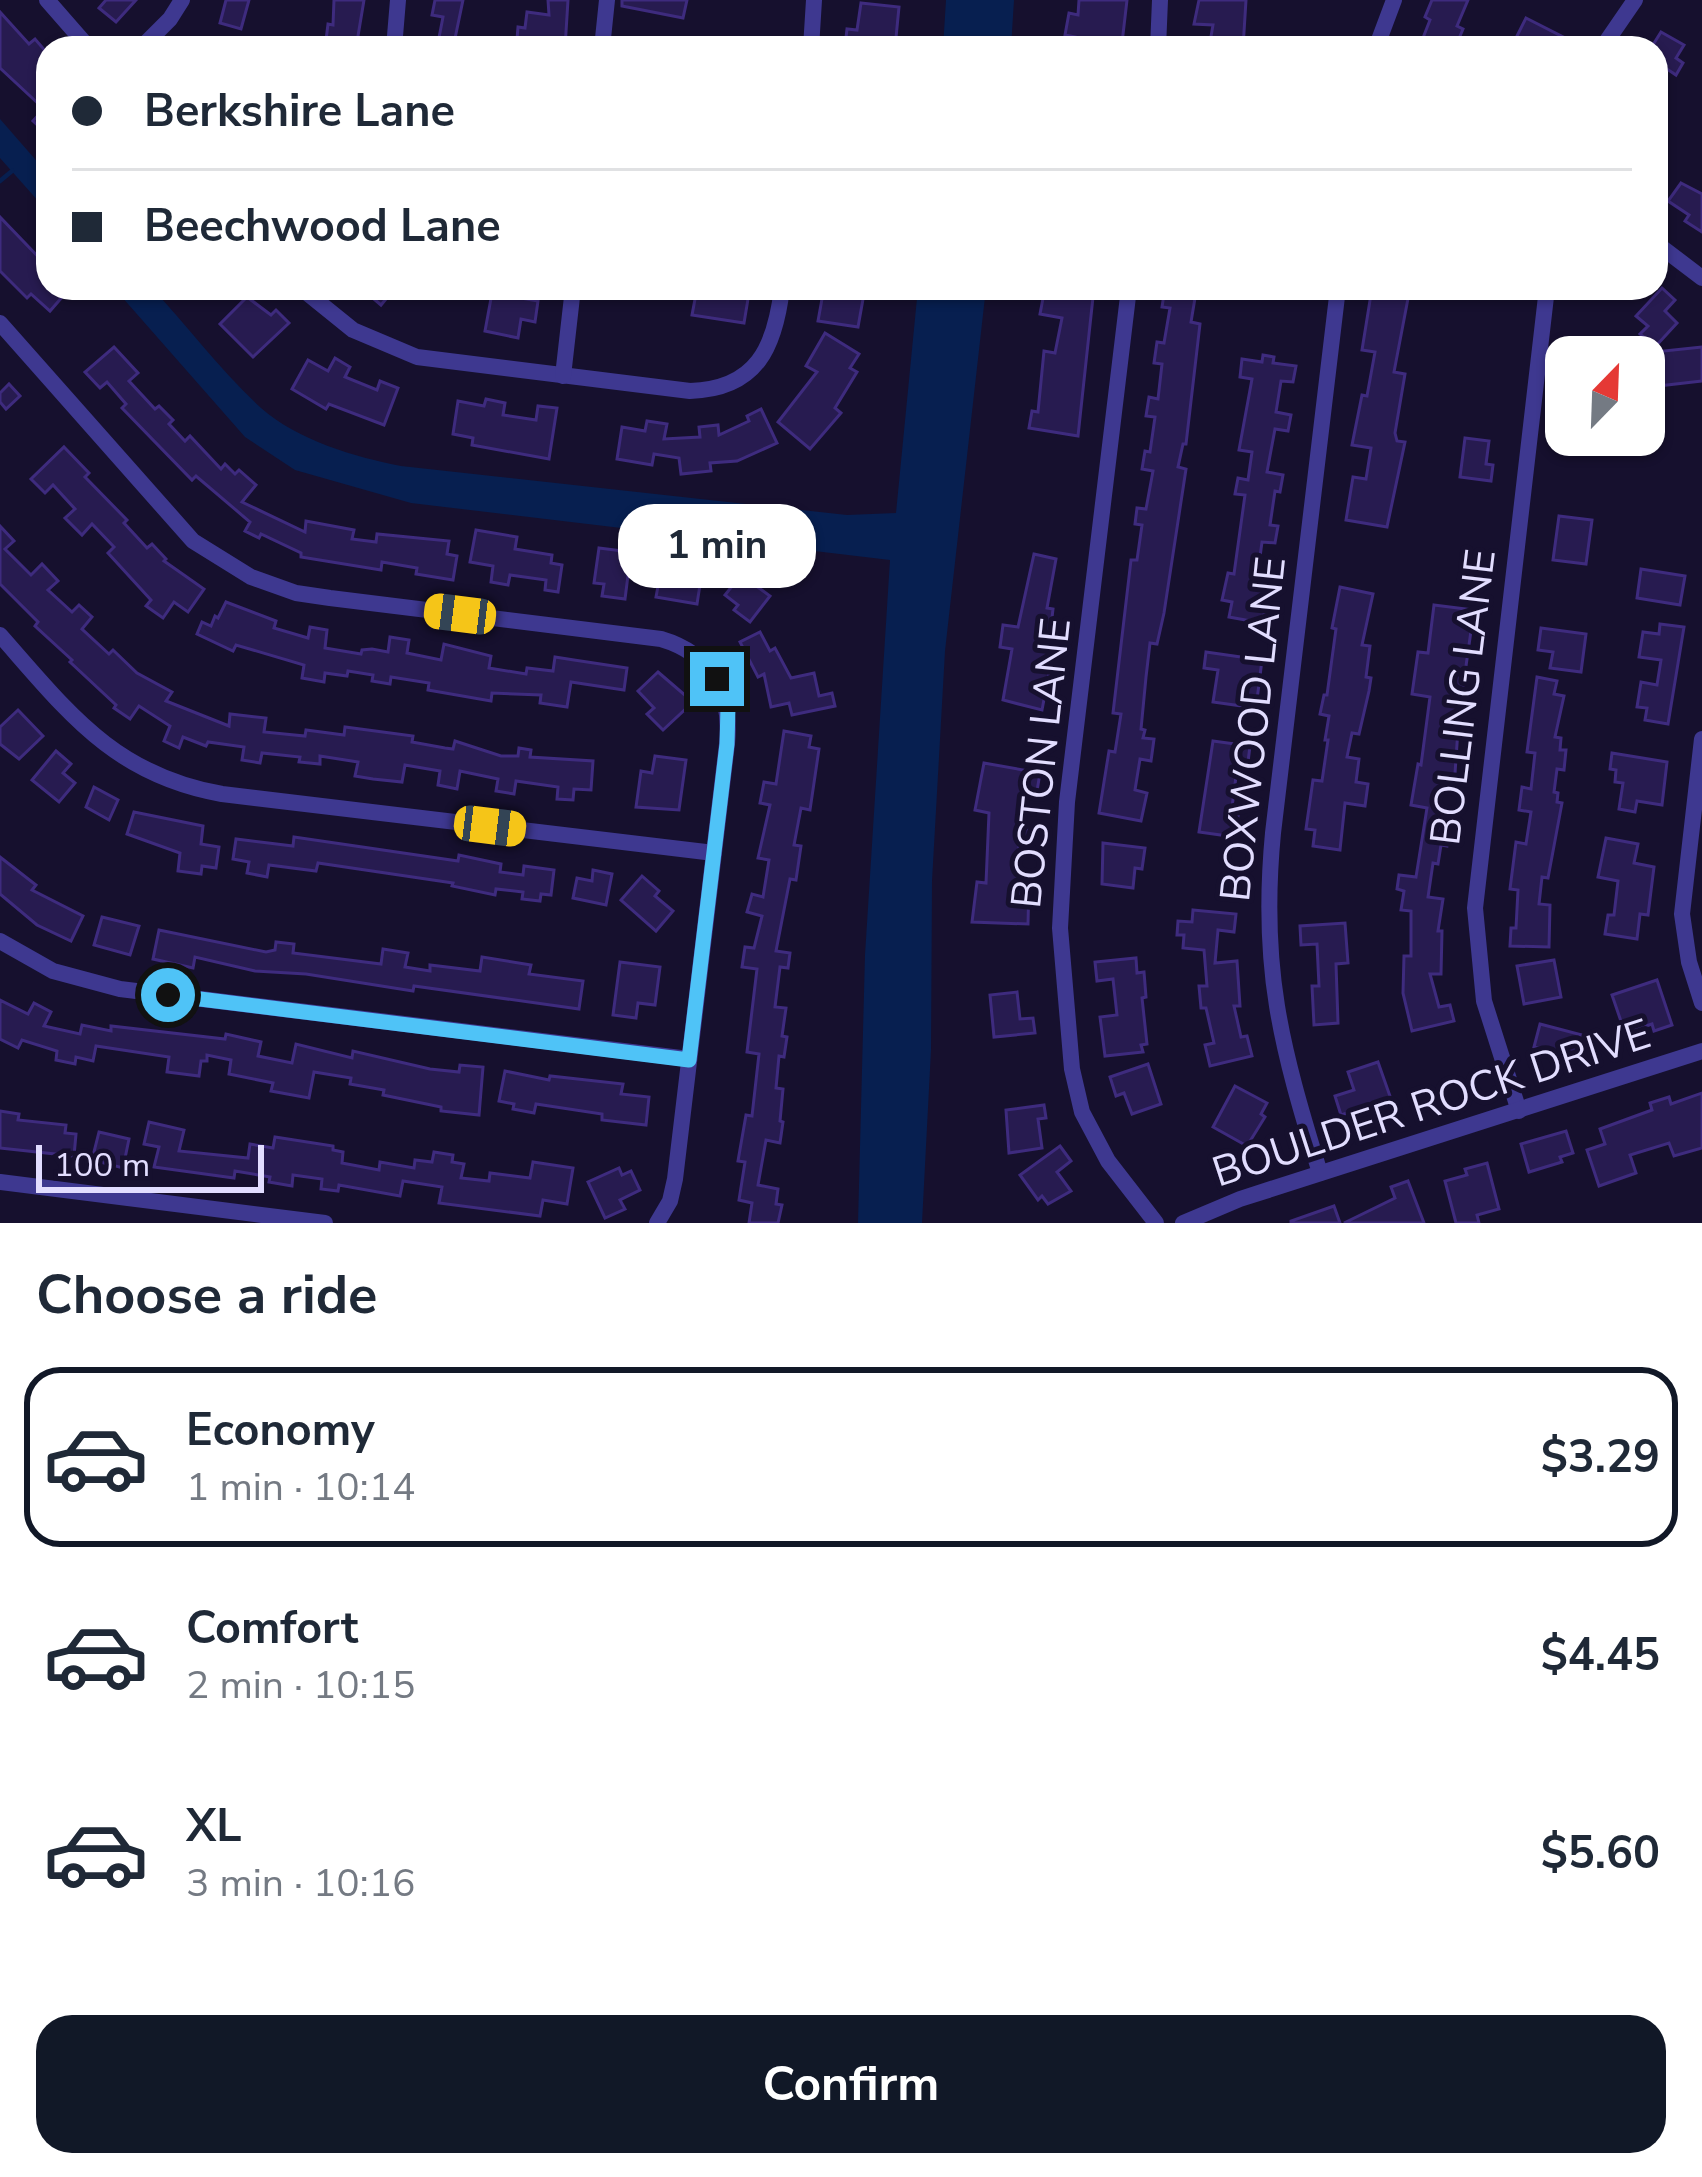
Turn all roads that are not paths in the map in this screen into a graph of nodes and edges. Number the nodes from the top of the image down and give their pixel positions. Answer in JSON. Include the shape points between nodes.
{"nodes":[{"id":1,"x":47,"y":0,"type":"edge"},
{"id":2,"x":182,"y":0,"type":"edge"},
{"id":3,"x":398,"y":0,"type":"edge"},
{"id":4,"x":607,"y":0,"type":"edge"},
{"id":5,"x":814,"y":0,"type":"edge"},
{"id":6,"x":1160,"y":0,"type":"edge"},
{"id":7,"x":1394,"y":0,"type":"edge"},
{"id":8,"x":1634,"y":0,"type":"edge"},
{"id":9,"x":78,"y":36,"type":"edge"},
{"id":10,"x":152,"y":36,"type":"edge"},
{"id":11,"x":395,"y":36,"type":"edge"},
{"id":12,"x":603,"y":36,"type":"edge"},
{"id":13,"x":812,"y":36,"type":"edge"},
{"id":14,"x":1158,"y":36,"type":"edge"},
{"id":15,"x":1380,"y":36,"type":"edge"},
{"id":16,"x":1610,"y":36,"type":"edge"},
{"id":17,"x":1668,"y":252,"type":"edge"},
{"id":18,"x":1702,"y":278,"type":"edge"},
{"id":19,"x":315,"y":300,"type":"edge"},
{"id":20,"x":572,"y":300,"type":"edge"},
{"id":21,"x":780,"y":300,"type":"edge"},
{"id":22,"x":1129,"y":300,"type":"edge"},
{"id":23,"x":1337,"y":300,"type":"edge"},
{"id":24,"x":1546,"y":300,"type":"edge"},
{"id":25,"x":0,"y":323,"type":"edge"},
{"id":26,"x":562,"y":376,"type":"junction"},
{"id":27,"x":0,"y":635,"type":"edge"},
{"id":28,"x":1702,"y":739,"type":"edge"},
{"id":29,"x":714,"y":853,"type":"junction"},
{"id":30,"x":0,"y":941,"type":"edge"},
{"id":31,"x":1702,"y":1003,"type":"edge"},
{"id":32,"x":1702,"y":1052,"type":"edge"},
{"id":33,"x":689,"y":1060,"type":"junction"},
{"id":34,"x":1519,"y":1111,"type":"junction"},
{"id":35,"x":1320,"y":1173,"type":"junction"},
{"id":36,"x":0,"y":1182,"type":"edge"},
{"id":37,"x":660,"y":1222,"type":"edge"},
{"id":38,"x":325,"y":1223,"type":"edge"},
{"id":39,"x":1156,"y":1223,"type":"edge"},
{"id":40,"x":1183,"y":1223,"type":"edge"}],
"edges":[{"from":1,"to":9,"type":"street"},
{"from":2,"to":10,"type":"street"},
{"from":3,"to":11,"type":"street"},
{"from":4,"to":12,"type":"street"},
{"from":5,"to":13,"type":"street"},
{"from":6,"to":14,"type":"street"},
{"from":7,"to":15,"type":"street"},
{"from":8,"to":16,"type":"street"},
{"from":17,"to":18,"type":"street"},
{"from":19,"to":26,"type":"street","via":[[390,349]]},
{"from":20,"to":26,"type":"street"},
{"from":21,"to":26,"type":"street","via":[[766,352],[724,386],[690,391]]},
{"from":22,"to":39,"type":"street","name":"BOSTON LANE","via":[[1069,788],[1060,928],[1082,1112]]},
{"from":23,"to":35,"type":"street","name":"BOXWOOD LANE","via":[[1267,919],[1278,1027]]},
{"from":24,"to":34,"type":"street","name":"BOLLING LANE","via":[[1475,908],[1484,1001]]},
{"from":25,"to":29,"type":"street","via":[[194,541],[251,577],[296,593],[661,639],[696,654],[728,707]]},
{"from":27,"to":29,"type":"street","via":[[100,743],[174,783]]},
{"from":28,"to":31,"type":"street","via":[[1682,914]]},
{"from":29,"to":33,"type":"street"},
{"from":30,"to":33,"type":"street","via":[[53,971],[121,989]]},
{"from":32,"to":34,"type":"street","name":"BOULDER ROCK DRIVE"},
{"from":33,"to":37,"type":"street","via":[[673,1190]]},
{"from":34,"to":35,"type":"street","name":"BOULDER ROCK DRIVE"},
{"from":35,"to":40,"type":"street","name":"BOULDER ROCK DRIVE"},
{"from":36,"to":38,"type":"street"}]}
